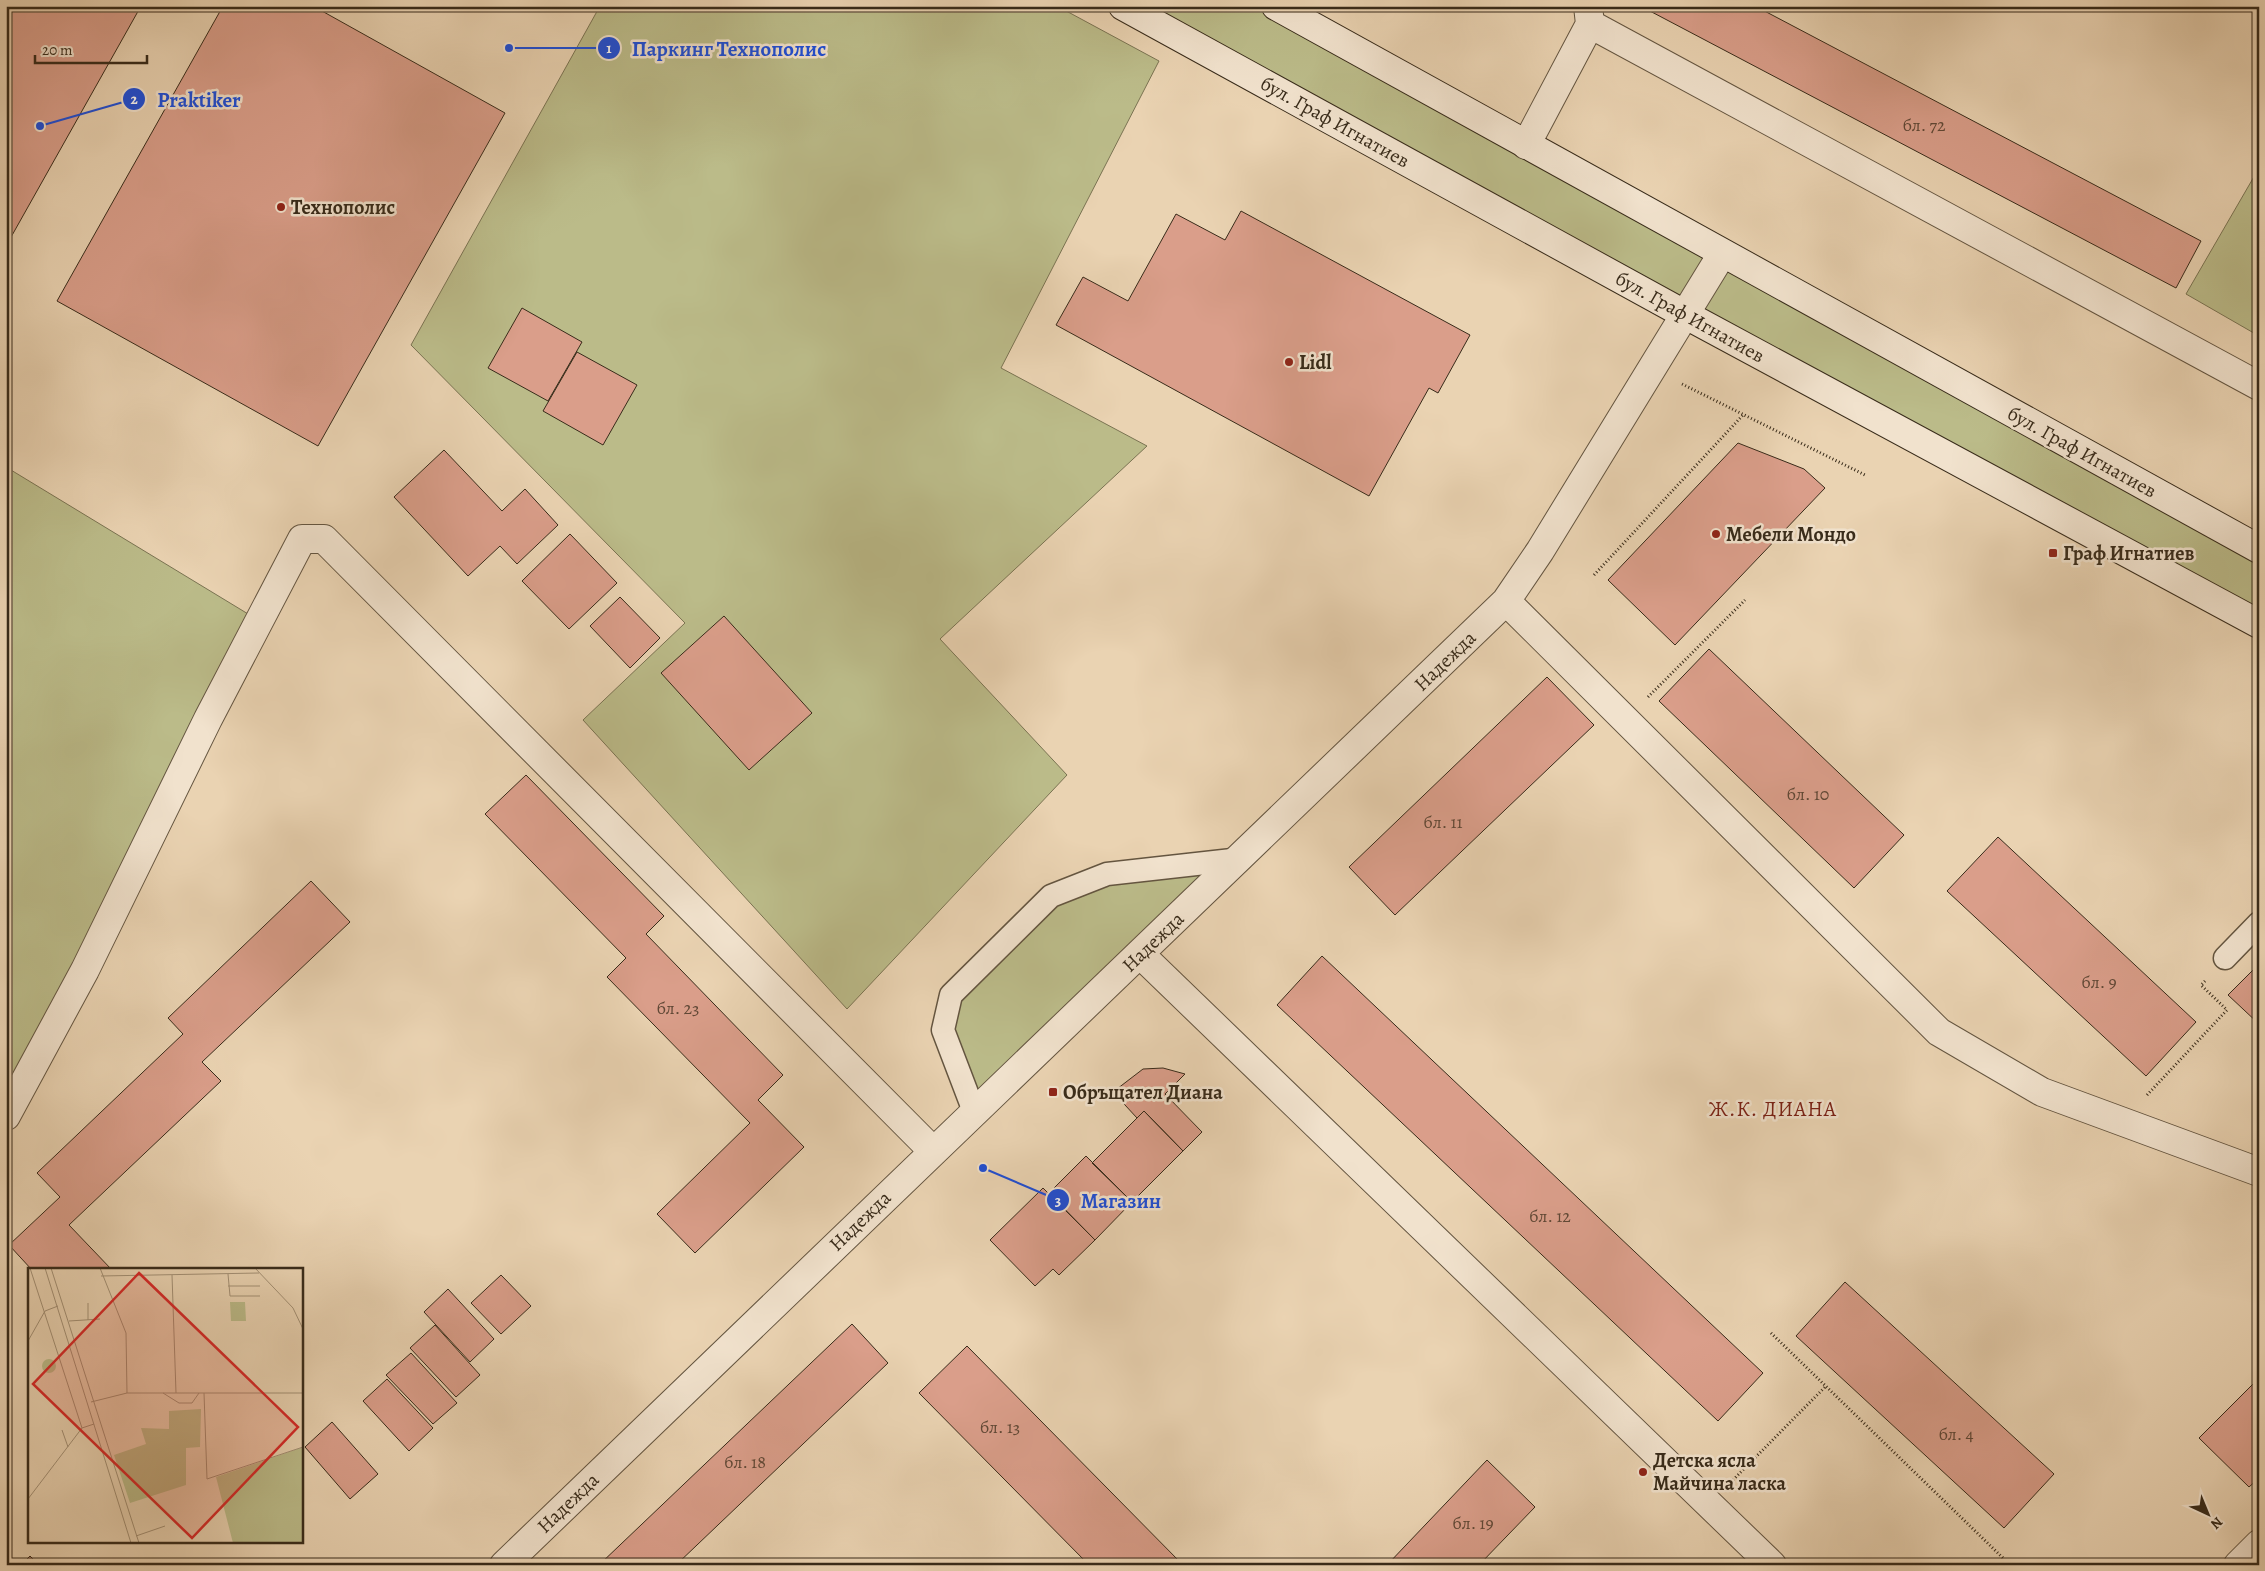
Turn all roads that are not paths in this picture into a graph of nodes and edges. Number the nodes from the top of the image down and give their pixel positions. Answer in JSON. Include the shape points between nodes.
{"nodes":[{"id":1,"x":1124,"y":6,"type":"edge"},
{"id":2,"x":1276,"y":6,"type":"edge"},
{"id":3,"x":1589,"y":15,"type":"edge"},
{"id":4,"x":1526,"y":145,"type":"junction"},
{"id":5,"x":1722,"y":254,"type":"junction"},
{"id":6,"x":1686,"y":314,"type":"junction"},
{"id":7,"x":2259,"y":386,"type":"edge"},
{"id":8,"x":2259,"y":549,"type":"edge"},
{"id":9,"x":1506,"y":602,"type":"junction"},
{"id":10,"x":2259,"y":624,"type":"edge"},
{"id":11,"x":1241,"y":859,"type":"junction"},
{"id":12,"x":2259,"y":923,"type":"edge"},
{"id":13,"x":1140,"y":954,"type":"junction"},
{"id":14,"x":2225,"y":958,"type":"road end"},
{"id":15,"x":974,"y":1114,"type":"junction"},
{"id":16,"x":6,"y":1116,"type":"edge"},
{"id":17,"x":933,"y":1152,"type":"junction"},
{"id":18,"x":2259,"y":1172,"type":"edge"},
{"id":19,"x":2259,"y":1544,"type":"edge"},
{"id":20,"x":504,"y":1565,"type":"edge"},
{"id":21,"x":1772,"y":1565,"type":"edge"},
{"id":22,"x":2238,"y":1565,"type":"edge"}],
"edges":[{"from":1,"to":6,"type":"street","name":"бул. Граф Игнатиев"},
{"from":2,"to":4,"type":"street","name":"бул. Граф Игнатиев"},
{"from":3,"to":4,"type":"street"},
{"from":3,"to":7,"type":"street"},
{"from":4,"to":5,"type":"street","name":"бул. Граф Игнатиев"},
{"from":5,"to":6,"type":"street","name":"Надежда"},
{"from":5,"to":8,"type":"street","name":"бул. Граф Игнатиев"},
{"from":6,"to":9,"type":"street","name":"Надежда"},
{"from":6,"to":10,"type":"street","name":"бул. Граф Игнатиев"},
{"from":9,"to":11,"type":"street","name":"Надежда"},
{"from":9,"to":18,"type":"street","via":[[1939,1032],[2042,1092]]},
{"from":11,"to":13,"type":"street","name":"Надежда"},
{"from":11,"to":15,"type":"lane","via":[[1106,874],[1051,896],[951,995],[943,1030]]},
{"from":12,"to":14,"type":"lane"},
{"from":13,"to":15,"type":"street","name":"Надежда"},
{"from":13,"to":21,"type":"street"},
{"from":15,"to":17,"type":"street","name":"Надежда"},
{"from":16,"to":17,"type":"street","via":[[85,970],[208,719],[302,539],[324,539]]},
{"from":17,"to":20,"type":"street","name":"Надежда"},
{"from":19,"to":22,"type":"street"}]}
